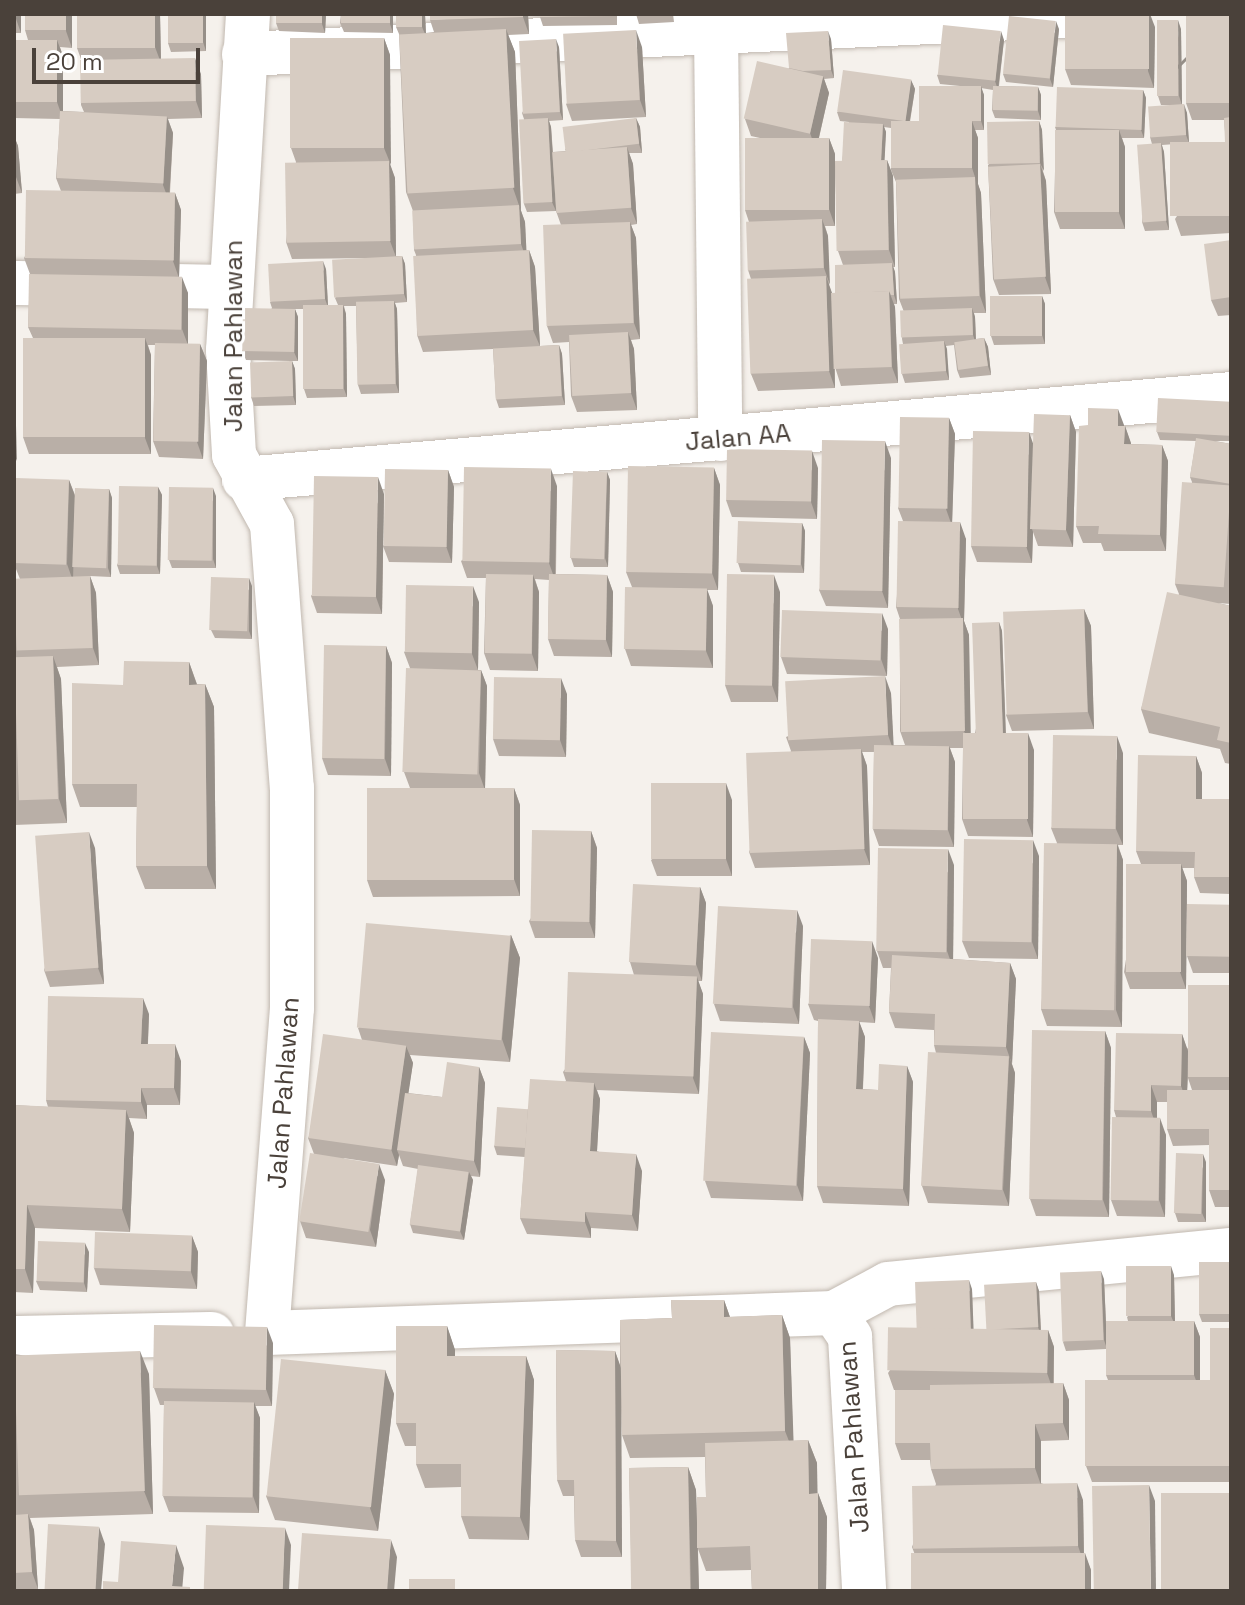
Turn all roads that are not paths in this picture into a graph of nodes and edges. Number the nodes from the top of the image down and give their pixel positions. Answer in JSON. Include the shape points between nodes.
{"nodes":[{"id":1,"x":1101,"y":14,"type":"edge"},
{"id":2,"x":716,"y":29,"type":"junction"},
{"id":3,"x":246,"y":34,"type":"edge"},
{"id":4,"x":14,"y":283,"type":"edge"},
{"id":5,"x":231,"y":287,"type":"junction"},
{"id":6,"x":1231,"y":394,"type":"edge"},
{"id":7,"x":720,"y":439,"type":"junction"},
{"id":8,"x":244,"y":479,"type":"junction"},
{"id":9,"x":1231,"y":1250,"type":"edge"},
{"id":10,"x":834,"y":1313,"type":"junction"},
{"id":11,"x":267,"y":1333,"type":"junction"},
{"id":12,"x":14,"y":1338,"type":"edge"},
{"id":13,"x":864,"y":1591,"type":"edge"}],
"edges":[{"from":1,"to":2,"type":"street"},
{"from":2,"to":3,"type":"street"},
{"from":2,"to":7,"type":"street"},
{"from":3,"to":5,"type":"street","name":"Jalan Pahlawan"},
{"from":4,"to":5,"type":"street"},
{"from":5,"to":8,"type":"street","name":"Jalan Pahlawan","via":[[234,455]]},
{"from":6,"to":7,"type":"street","name":"Jalan AA"},
{"from":7,"to":8,"type":"street","name":"Jalan AA"},
{"from":8,"to":11,"type":"street","name":"Jalan Pahlawan","via":[[272,524],[292,788],[292,1008]]},
{"from":9,"to":10,"type":"street","via":[[888,1284]]},
{"from":10,"to":11,"type":"street","name":"Jalan Pahlawan"},
{"from":10,"to":13,"type":"street","name":"Jalan Pahlawan","via":[[850,1337]]},
{"from":11,"to":12,"type":"street"}]}
